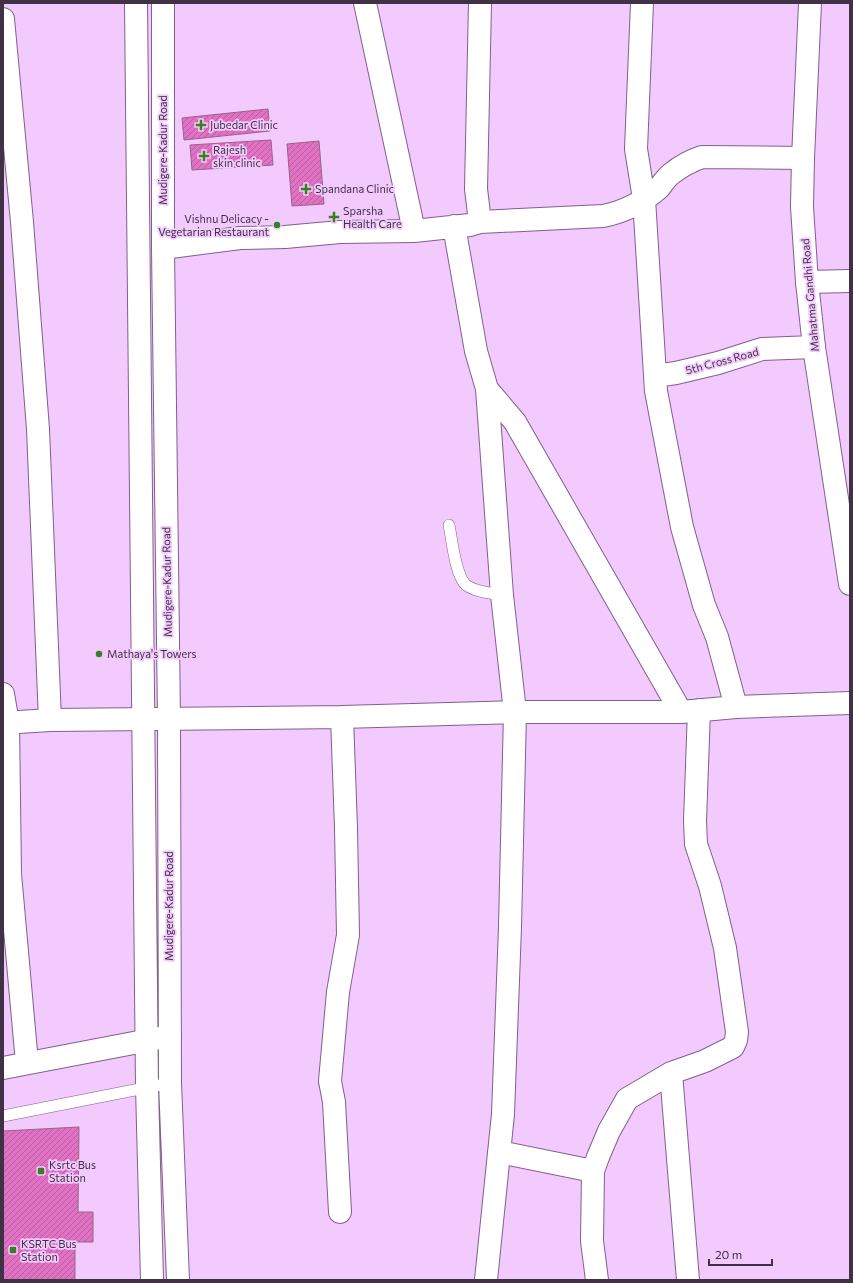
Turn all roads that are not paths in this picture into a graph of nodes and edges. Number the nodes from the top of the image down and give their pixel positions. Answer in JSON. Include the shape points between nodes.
{"nodes":[{"id":1,"x":136,"y":3,"type":"edge"},
{"id":2,"x":162,"y":3,"type":"edge"},
{"id":3,"x":365,"y":3,"type":"edge"},
{"id":4,"x":480,"y":3,"type":"edge"},
{"id":5,"x":642,"y":3,"type":"edge"},
{"id":6,"x":810,"y":3,"type":"edge"},
{"id":7,"x":3,"y":19,"type":"edge"},
{"id":8,"x":803,"y":158,"type":"junction"},
{"id":9,"x":644,"y":199,"type":"junction"},
{"id":10,"x":480,"y":222,"type":"junction"},
{"id":11,"x":454,"y":226,"type":"junction"},
{"id":12,"x":414,"y":231,"type":"junction"},
{"id":13,"x":163,"y":248,"type":"junction"},
{"id":14,"x":850,"y":281,"type":"edge"},
{"id":15,"x":807,"y":282,"type":"junction"},
{"id":16,"x":814,"y":347,"type":"junction"},
{"id":17,"x":655,"y":376,"type":"junction"},
{"id":18,"x":487,"y":389,"type":"junction"},
{"id":19,"x":450,"y":525,"type":"dead end"},
{"id":20,"x":850,"y":584,"type":"edge"},
{"id":21,"x":502,"y":595,"type":"junction"},
{"id":22,"x":3,"y":694,"type":"edge"},
{"id":23,"x":850,"y":703,"type":"edge"},
{"id":24,"x":736,"y":706,"type":"junction"},
{"id":25,"x":690,"y":711,"type":"junction"},
{"id":26,"x":515,"y":712,"type":"junction"},
{"id":27,"x":342,"y":717,"type":"junction"},
{"id":28,"x":144,"y":719,"type":"junction"},
{"id":29,"x":169,"y":719,"type":"junction"},
{"id":30,"x":50,"y":720,"type":"junction"},
{"id":31,"x":5,"y":723,"type":"edge"},
{"id":32,"x":6,"y":874,"type":"edge"},
{"id":33,"x":10,"y":952,"type":"edge"},
{"id":34,"x":170,"y":1036,"type":"junction"},
{"id":35,"x":147,"y":1041,"type":"junction"},
{"id":36,"x":27,"y":1063,"type":"junction"},
{"id":37,"x":3,"y":1068,"type":"edge"},
{"id":38,"x":671,"y":1073,"type":"junction"},
{"id":39,"x":170,"y":1083,"type":"junction"},
{"id":40,"x":147,"y":1087,"type":"junction"},
{"id":41,"x":3,"y":1116,"type":"edge"},
{"id":42,"x":499,"y":1152,"type":"junction"},
{"id":43,"x":593,"y":1171,"type":"junction"},
{"id":44,"x":340,"y":1212,"type":"dead end"},
{"id":45,"x":152,"y":1280,"type":"edge"},
{"id":46,"x":178,"y":1280,"type":"edge"},
{"id":47,"x":486,"y":1280,"type":"edge"},
{"id":48,"x":596,"y":1280,"type":"edge"},
{"id":49,"x":688,"y":1280,"type":"edge"}],
"edges":[{"from":1,"to":28,"type":"main road","name":"Mudigere-Kadur Road"},
{"from":2,"to":13,"type":"main road","name":"Mudigere-Kadur Road"},
{"from":3,"to":12,"type":"main road"},
{"from":4,"to":10,"type":"main road","via":[[476,189]]},
{"from":5,"to":9,"type":"main road","via":[[636,149]]},
{"from":6,"to":8,"type":"main road","name":"Mahatma Gandhi Road"},
{"from":7,"to":30,"type":"main road","via":[[38,429]]},
{"from":8,"to":9,"type":"main road","via":[[702,157],[686,163]]},
{"from":8,"to":15,"type":"main road","name":"Mahatma Gandhi Road","via":[[802,207]]},
{"from":9,"to":10,"type":"main road","via":[[627,209],[604,216]]},
{"from":9,"to":17,"type":"main road"},
{"from":10,"to":11,"type":"main road"},
{"from":11,"to":12,"type":"main road"},
{"from":11,"to":18,"type":"main road","via":[[476,351]]},
{"from":12,"to":13,"type":"main road","via":[[240,238]]},
{"from":13,"to":29,"type":"main road","name":"Mudigere-Kadur Road"},
{"from":14,"to":15,"type":"main road"},
{"from":15,"to":16,"type":"main road","name":"Mahatma Gandhi Road"},
{"from":16,"to":17,"type":"main road","name":"5th Cross Road","via":[[762,349],[741,357]]},
{"from":16,"to":20,"type":"main road","name":"Mahatma Gandhi Road"},
{"from":17,"to":24,"type":"main road","via":[[682,527]]},
{"from":18,"to":21,"type":"main road"},
{"from":18,"to":25,"type":"main road","via":[[515,422]]},
{"from":19,"to":21,"type":"lane","via":[[456,566],[466,584]]},
{"from":21,"to":26,"type":"main road"},
{"from":22,"to":31,"type":"main road"},
{"from":23,"to":24,"type":"main road"},
{"from":24,"to":25,"type":"main road"},
{"from":25,"to":26,"type":"main road"},
{"from":25,"to":38,"type":"main road","via":[[696,844],[710,886],[725,948],[737,1032],[733,1047],[705,1061]]},
{"from":26,"to":27,"type":"main road"},
{"from":26,"to":42,"type":"main road","via":[[510,927],[503,1114]]},
{"from":27,"to":29,"type":"main road"},
{"from":27,"to":44,"type":"main road","via":[[348,935],[338,992],[330,1081],[334,1102]]},
{"from":28,"to":29,"type":"main road"},
{"from":28,"to":30,"type":"main road"},
{"from":28,"to":35,"type":"main road","name":"Mudigere-Kadur Road"},
{"from":29,"to":34,"type":"main road","name":"Mudigere-Kadur Road"},
{"from":30,"to":31,"type":"main road"},
{"from":31,"to":32,"type":"main road"},
{"from":32,"to":33,"type":"main road"},
{"from":33,"to":36,"type":"main road"},
{"from":34,"to":35,"type":"main road"},
{"from":34,"to":39,"type":"main road","name":"Mudigere-Kadur Road"},
{"from":35,"to":36,"type":"main road"},
{"from":35,"to":40,"type":"main road","name":"Mudigere-Kadur Road"},
{"from":36,"to":37,"type":"main road"},
{"from":38,"to":43,"type":"main road","via":[[627,1099],[609,1131]]},
{"from":38,"to":49,"type":"main road"},
{"from":39,"to":40,"type":"lane"},
{"from":39,"to":46,"type":"main road","name":"Mudigere-Kadur Road"},
{"from":40,"to":41,"type":"lane"},
{"from":40,"to":45,"type":"main road","name":"Mudigere-Kadur Road"},
{"from":42,"to":43,"type":"main road"},
{"from":42,"to":47,"type":"main road"},
{"from":43,"to":48,"type":"main road","via":[[592,1241]]}]}
